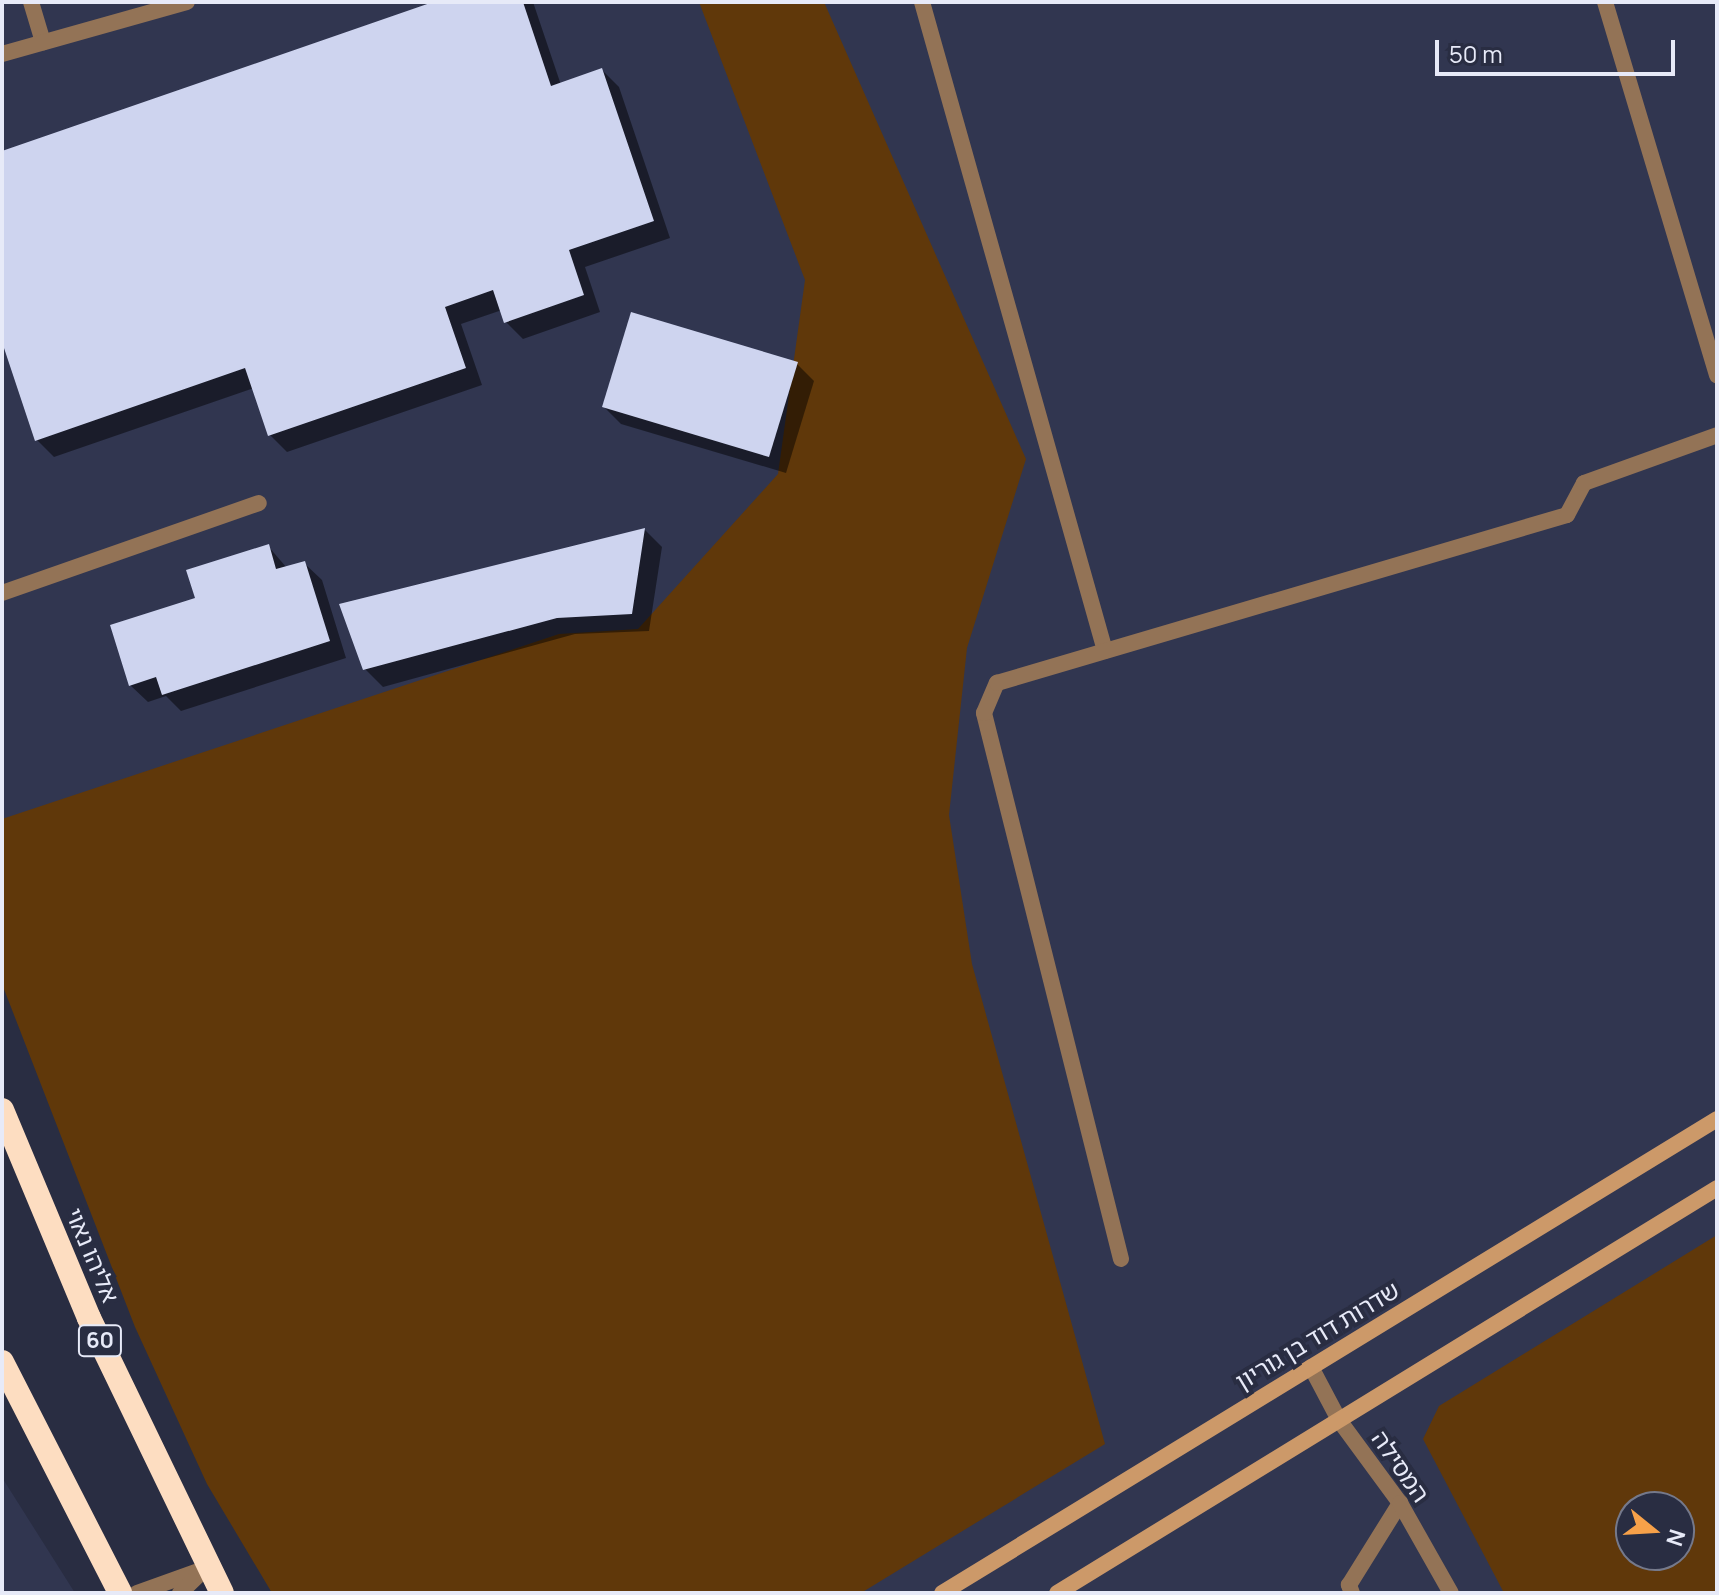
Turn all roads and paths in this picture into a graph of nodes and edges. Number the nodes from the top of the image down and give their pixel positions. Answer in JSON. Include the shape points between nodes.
{"nodes":[{"id":1,"x":31,"y":2,"type":"edge"},
{"id":2,"x":187,"y":2,"type":"edge"},
{"id":3,"x":922,"y":2,"type":"edge"},
{"id":4,"x":1605,"y":2,"type":"edge"},
{"id":5,"x":43,"y":42,"type":"junction"},
{"id":6,"x":2,"y":54,"type":"edge"},
{"id":7,"x":1717,"y":376,"type":"edge"},
{"id":8,"x":1717,"y":435,"type":"edge"},
{"id":9,"x":259,"y":503,"type":"dead end"},
{"id":10,"x":2,"y":593,"type":"edge"},
{"id":11,"x":1105,"y":651,"type":"junction"},
{"id":12,"x":2,"y":1110,"type":"edge"},
{"id":13,"x":1717,"y":1119,"type":"edge"},
{"id":14,"x":1717,"y":1188,"type":"edge"},
{"id":15,"x":1121,"y":1259,"type":"dead end"},
{"id":16,"x":2,"y":1362,"type":"edge"},
{"id":17,"x":1311,"y":1367,"type":"junction"},
{"id":18,"x":1339,"y":1420,"type":"junction"},
{"id":19,"x":1400,"y":1503,"type":"junction"},
{"id":20,"x":207,"y":1568,"type":"junction"},
{"id":21,"x":120,"y":1593,"type":"edge"},
{"id":22,"x":137,"y":1593,"type":"edge"},
{"id":23,"x":180,"y":1593,"type":"edge"},
{"id":24,"x":222,"y":1593,"type":"edge"},
{"id":25,"x":942,"y":1593,"type":"edge"},
{"id":26,"x":1057,"y":1593,"type":"edge"},
{"id":27,"x":1352,"y":1593,"type":"edge"},
{"id":28,"x":1451,"y":1593,"type":"edge"}],
"edges":[{"from":1,"to":5,"type":"street"},
{"from":2,"to":5,"type":"street"},
{"from":3,"to":11,"type":"street"},
{"from":4,"to":7,"type":"street"},
{"from":5,"to":6,"type":"street"},
{"from":8,"to":11,"type":"street","via":[[1584,483],[1567,515]]},
{"from":9,"to":10,"type":"street"},
{"from":11,"to":15,"type":"street","via":[[997,683],[984,713]]},
{"from":12,"to":20,"type":"highway","name":"אליהו נאוי","number":"60","via":[[89,1318]]},
{"from":13,"to":17,"type":"main road","name":"שדרות דוד בן גוריון"},
{"from":14,"to":18,"type":"main road"},
{"from":16,"to":21,"type":"highway"},
{"from":17,"to":18,"type":"street","name":"המסילה"},
{"from":17,"to":25,"type":"main road","name":"שדרות דוד בן גוריון"},
{"from":18,"to":19,"type":"street","name":"המסילה"},
{"from":18,"to":26,"type":"main road"},
{"from":19,"to":27,"type":"street","via":[[1349,1585]]},
{"from":19,"to":28,"type":"street","name":"המסילה"},
{"from":20,"to":22,"type":"street"},
{"from":20,"to":23,"type":"street"},
{"from":20,"to":24,"type":"highway","name":"אליהו נאוי","number":"60"}]}
